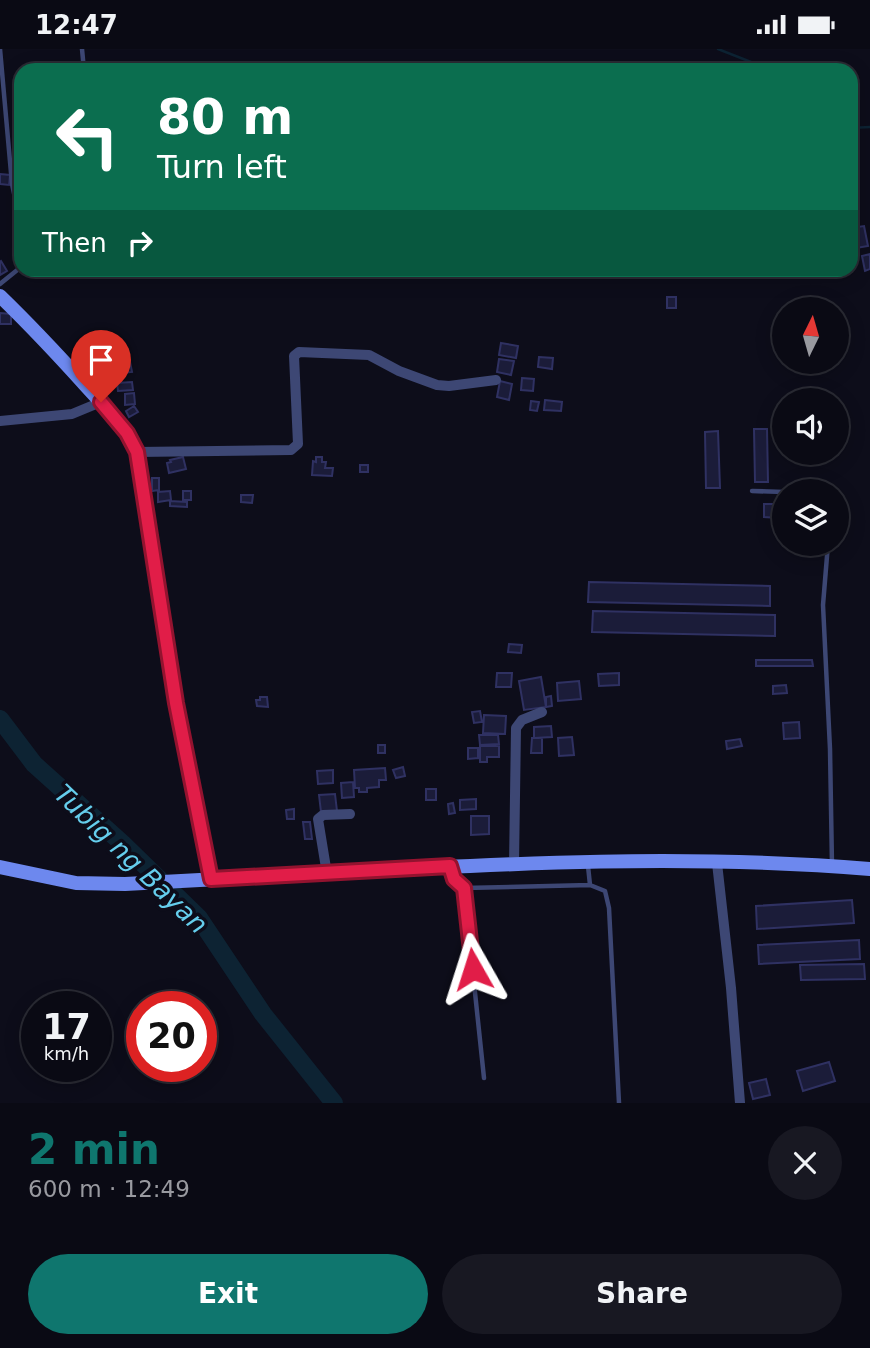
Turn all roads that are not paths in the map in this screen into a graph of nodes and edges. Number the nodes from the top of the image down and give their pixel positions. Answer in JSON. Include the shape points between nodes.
{"nodes":[{"id":1,"x":0,"y":49,"type":"edge"},
{"id":2,"x":14,"y":193,"type":"edge"},
{"id":3,"x":14,"y":273,"type":"edge"},
{"id":4,"x":0,"y":284,"type":"edge"},
{"id":5,"x":0,"y":296,"type":"edge"},
{"id":6,"x":496,"y":380,"type":"dead end"},
{"id":7,"x":101,"y":402,"type":"junction"},
{"id":8,"x":0,"y":421,"type":"edge"},
{"id":9,"x":137,"y":452,"type":"junction"},
{"id":10,"x":752,"y":491,"type":"dead end"},
{"id":11,"x":772,"y":492,"type":"edge"},
{"id":12,"x":827,"y":556,"type":"edge"},
{"id":13,"x":542,"y":712,"type":"dead end"},
{"id":14,"x":350,"y":814,"type":"dead end"},
{"id":15,"x":587,"y":862,"type":"junction"},
{"id":16,"x":717,"y":863,"type":"junction"},
{"id":17,"x":514,"y":864,"type":"junction"},
{"id":18,"x":450,"y":866,"type":"junction"},
{"id":19,"x":832,"y":866,"type":"junction"},
{"id":20,"x":0,"y":867,"type":"edge"},
{"id":21,"x":870,"y":869,"type":"edge"},
{"id":22,"x":327,"y":874,"type":"junction"},
{"id":23,"x":211,"y":879,"type":"junction"},
{"id":24,"x":590,"y":885,"type":"junction"},
{"id":25,"x":464,"y":888,"type":"junction"},
{"id":26,"x":484,"y":1077,"type":"dead end"},
{"id":27,"x":619,"y":1103,"type":"edge"},
{"id":28,"x":740,"y":1103,"type":"edge"}],
"edges":[{"from":1,"to":2,"type":"lane"},
{"from":3,"to":4,"type":"lane"},
{"from":5,"to":7,"type":"main road"},
{"from":6,"to":9,"type":"street","via":[[437,385],[369,355],[299,352],[294,356],[298,444],[291,450]]},
{"from":7,"to":8,"type":"street","via":[[72,414]]},
{"from":7,"to":9,"type":"main road"},
{"from":9,"to":23,"type":"main road","via":[[176,703]]},
{"from":10,"to":11,"type":"lane"},
{"from":12,"to":19,"type":"lane","via":[[823,605]]},
{"from":13,"to":17,"type":"street","via":[[522,720],[516,728]]},
{"from":14,"to":22,"type":"street","via":[[318,819]]},
{"from":15,"to":16,"type":"main road"},
{"from":15,"to":17,"type":"main road"},
{"from":15,"to":24,"type":"lane"},
{"from":16,"to":19,"type":"main road"},
{"from":16,"to":28,"type":"street"},
{"from":17,"to":18,"type":"main road"},
{"from":18,"to":22,"type":"main road"},
{"from":18,"to":25,"type":"lane","via":[[454,879]]},
{"from":19,"to":21,"type":"main road"},
{"from":20,"to":23,"type":"main road","via":[[76,883]]},
{"from":22,"to":23,"type":"main road"},
{"from":24,"to":25,"type":"lane"},
{"from":24,"to":27,"type":"lane","via":[[605,891],[609,908]]},
{"from":25,"to":26,"type":"lane"}]}
